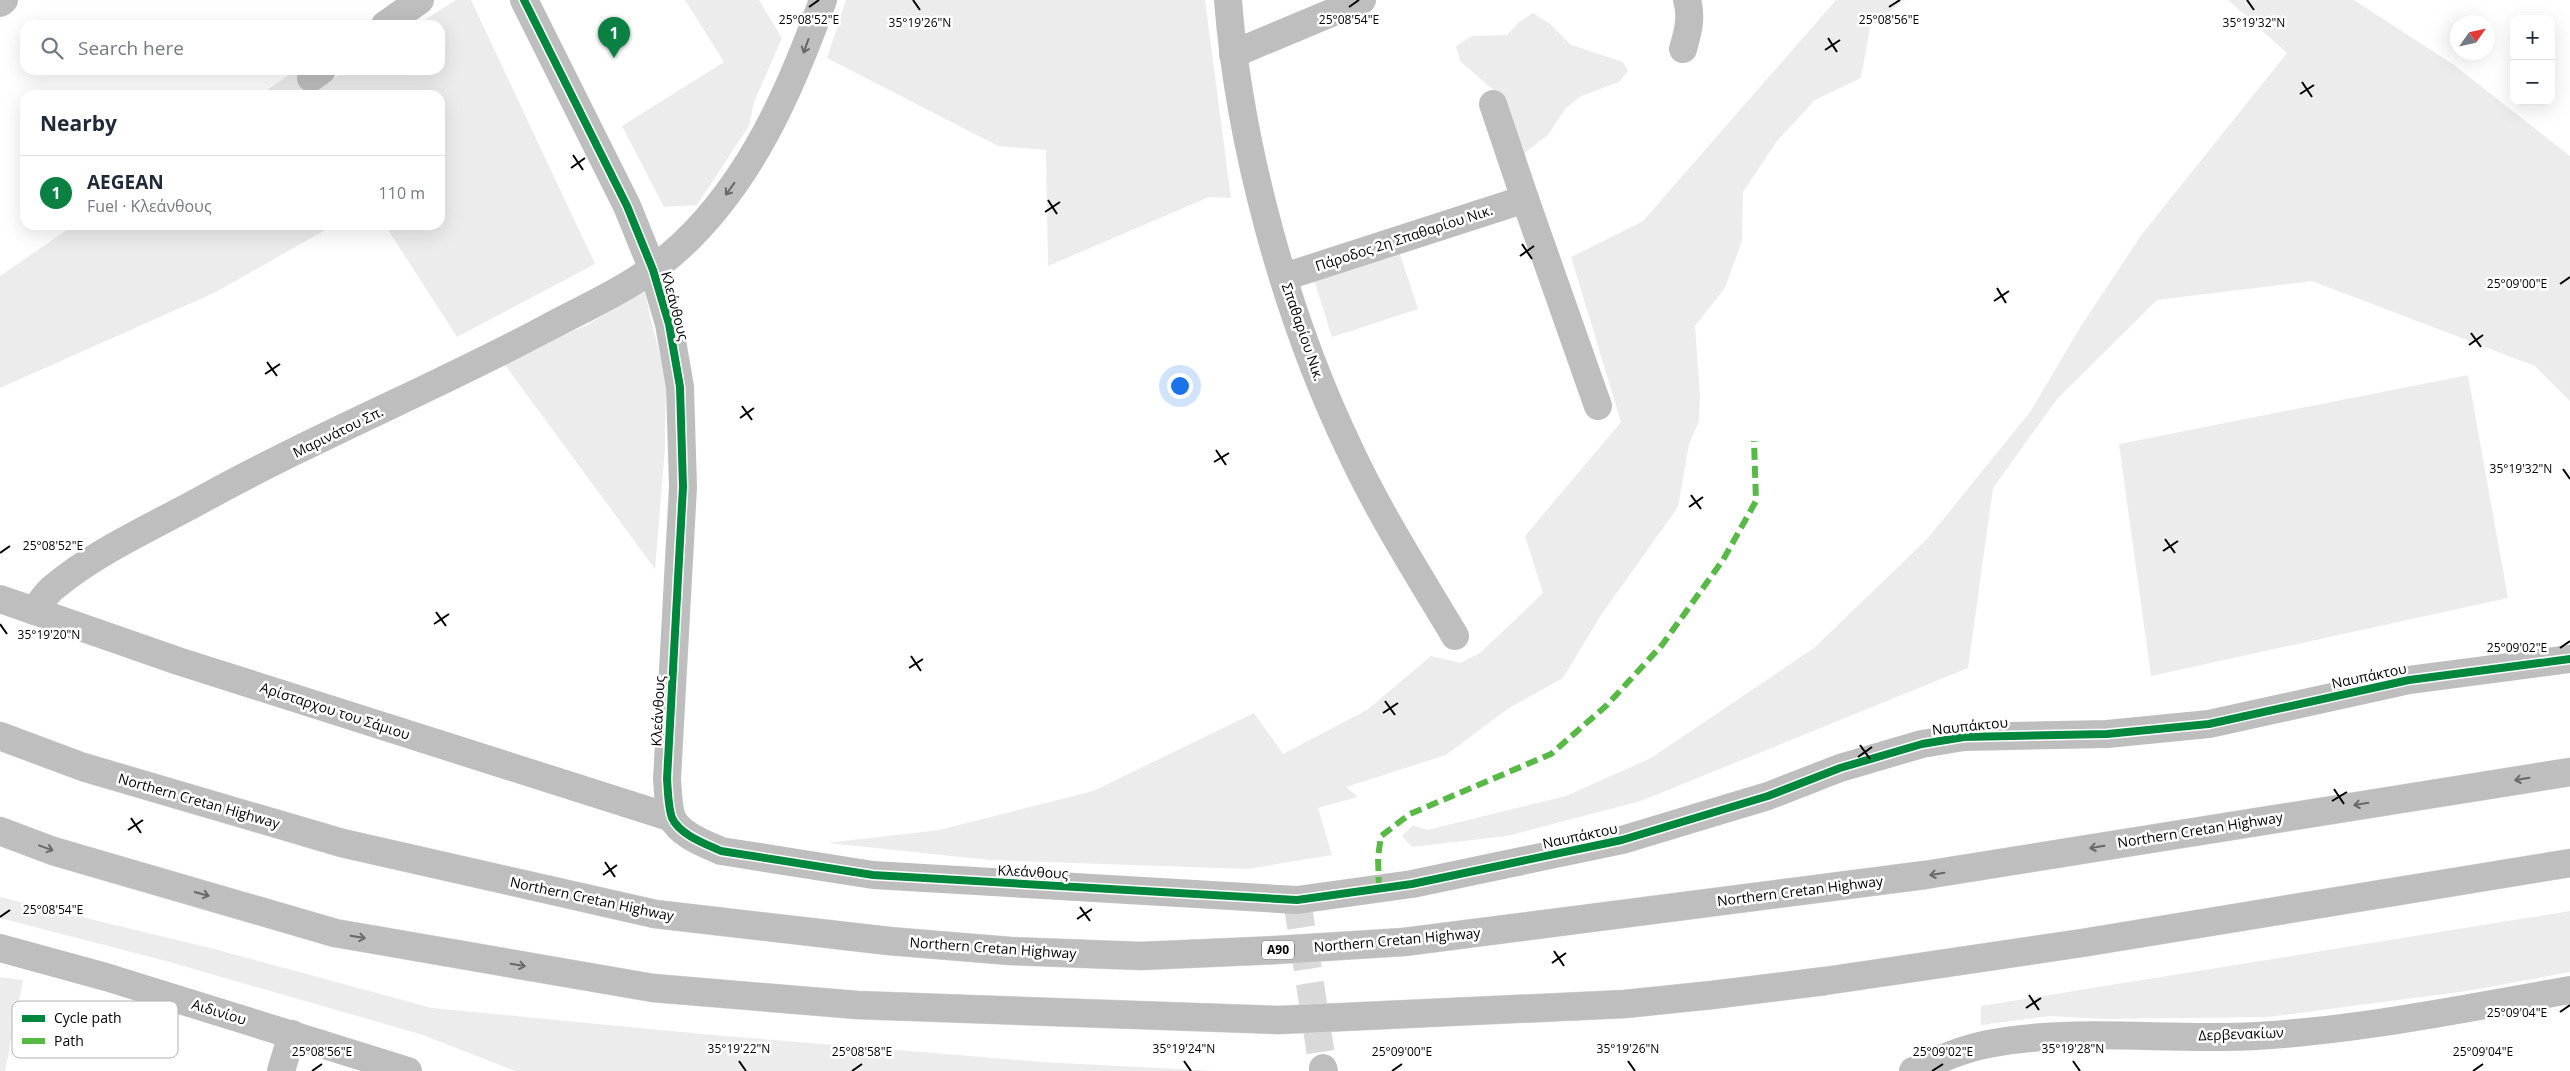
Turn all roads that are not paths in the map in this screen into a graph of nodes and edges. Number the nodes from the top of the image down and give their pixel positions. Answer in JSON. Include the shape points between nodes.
{"nodes":[{"id":1,"x":4,"y":0,"type":"edge"},
{"id":2,"x":420,"y":0,"type":"edge"},
{"id":3,"x":524,"y":0,"type":"edge"},
{"id":4,"x":823,"y":0,"type":"edge"},
{"id":5,"x":1228,"y":0,"type":"edge"},
{"id":6,"x":1362,"y":0,"type":"edge"},
{"id":7,"x":1687,"y":0,"type":"edge"},
{"id":8,"x":0,"y":3,"type":"edge"},
{"id":9,"x":392,"y":20,"type":"edge"},
{"id":10,"x":1683,"y":49,"type":"dead end"},
{"id":11,"x":1233,"y":54,"type":"junction"},
{"id":12,"x":1493,"y":104,"type":"dead end"},
{"id":13,"x":1525,"y":198,"type":"junction"},
{"id":14,"x":653,"y":270,"type":"junction"},
{"id":15,"x":1284,"y":277,"type":"junction"},
{"id":16,"x":1598,"y":406,"type":"dead end"},
{"id":17,"x":0,"y":599,"type":"edge"},
{"id":18,"x":34,"y":611,"type":"junction"},
{"id":19,"x":1455,"y":636,"type":"dead end"},
{"id":20,"x":2570,"y":658,"type":"edge"},
{"id":21,"x":0,"y":736,"type":"edge"},
{"id":22,"x":2570,"y":772,"type":"edge"},
{"id":23,"x":672,"y":818,"type":"junction"},
{"id":24,"x":0,"y":831,"type":"edge"},
{"id":25,"x":2570,"y":863,"type":"edge"},
{"id":26,"x":1297,"y":900,"type":"joint"},
{"id":27,"x":0,"y":948,"type":"edge"},
{"id":28,"x":2570,"y":990,"type":"edge"},
{"id":29,"x":292,"y":1034,"type":"junction"},
{"id":30,"x":281,"y":1071,"type":"edge"},
{"id":31,"x":408,"y":1071,"type":"edge"},
{"id":32,"x":1913,"y":1071,"type":"edge"}],
"edges":[{"from":1,"to":8,"type":"main road"},
{"from":2,"to":9,"type":"main road"},
{"from":3,"to":14,"type":"main road","name":"Κλεάνθους","via":[[611,173]]},
{"from":4,"to":14,"type":"main road","name":"Μαρινάτου Σπ.","one_way":true,"via":[[790,84],[763,139],[729,191],[696,231]]},
{"from":5,"to":11,"type":"main road","name":"Σπαθαρίου Νικ."},
{"from":6,"to":11,"type":"main road"},
{"from":7,"to":10,"type":"main road","via":[[1689,29]]},
{"from":11,"to":15,"type":"main road","name":"Σπαθαρίου Νικ.","via":[[1260,189]]},
{"from":12,"to":13,"type":"main road"},
{"from":13,"to":15,"type":"main road","name":"Πάροδος 2η Σπαθαρίου Νικ."},
{"from":13,"to":16,"type":"main road"},
{"from":14,"to":18,"type":"main road","name":"Μαρινάτου Σπ.","via":[[526,339],[208,496],[89,562],[52,588]]},
{"from":14,"to":23,"type":"main road","name":"Κλεάνθους","via":[[675,353],[683,439],[682,519],[667,779]]},
{"from":15,"to":19,"type":"main road","name":"Σπαθαρίου Νικ.","via":[[1313,366],[1348,447]]},
{"from":17,"to":18,"type":"main road","name":"Αρίσταρχου του Σάμιου"},
{"from":18,"to":23,"type":"main road","name":"Αρίσταρχου του Σάμιου","via":[[188,664]]},
{"from":20,"to":26,"type":"main road","name":"Ναυπάκτου","via":[[2410,680],[2209,724],[2107,734],[1964,737],[1922,744],[1840,768],[1768,796],[1622,840],[1412,884]]},
{"from":22,"to":21,"type":"main road","name":"Northern Cretan Highway","number":"Α90","one_way":true,"via":[[1925,875],[1404,942],[1141,956],[908,943],[656,914],[342,843],[83,767]]},
{"from":23,"to":26,"type":"main road","name":"Κλεάνθους","via":[[685,832],[721,851],[873,875]]},
{"from":24,"to":25,"type":"main road","one_way":true,"via":[[53,850],[336,933],[654,988],[857,1005],[1279,1020],[1625,1004],[1731,993],[2082,943]]},
{"from":27,"to":29,"type":"main road","name":"Αιδινίου"},
{"from":28,"to":32,"type":"main road","name":"Δερβενακίων","via":[[2405,1018],[2256,1036],[2059,1035],[2018,1039],[1963,1050]]},
{"from":29,"to":30,"type":"main road"},
{"from":29,"to":31,"type":"main road","name":"Αιδινίου"}]}
